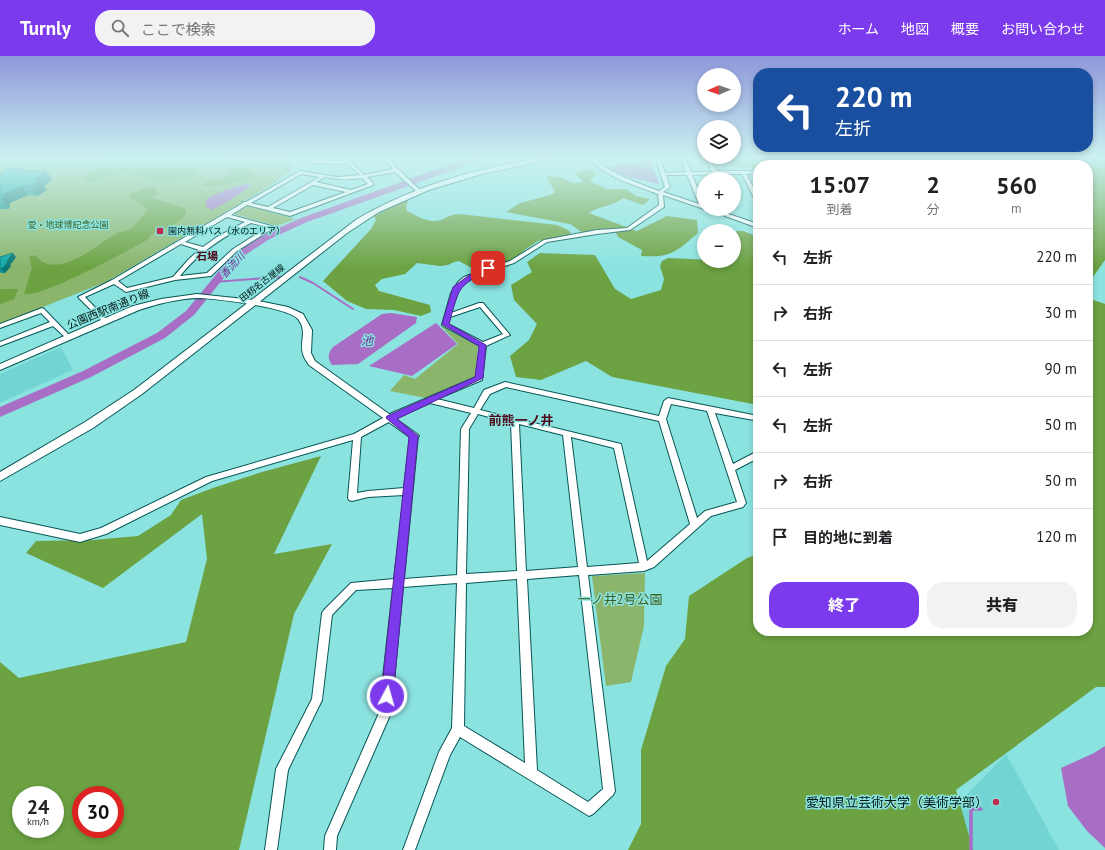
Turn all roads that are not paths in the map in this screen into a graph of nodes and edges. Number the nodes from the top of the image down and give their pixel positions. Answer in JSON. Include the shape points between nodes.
{"nodes":[{"id":1,"x":261,"y":194,"type":"edge"},
{"id":2,"x":293,"y":194,"type":"edge"},
{"id":3,"x":342,"y":194,"type":"edge"},
{"id":4,"x":404,"y":194,"type":"edge"},
{"id":5,"x":660,"y":194,"type":"edge"},
{"id":6,"x":666,"y":194,"type":"edge"},
{"id":7,"x":245,"y":203,"type":"junction"},
{"id":8,"x":697,"y":204,"type":"edge"},
{"id":9,"x":270,"y":208,"type":"junction"},
{"id":10,"x":226,"y":215,"type":"junction"},
{"id":11,"x":729,"y":216,"type":"edge"},
{"id":12,"x":735,"y":218,"type":"joint"},
{"id":13,"x":251,"y":221,"type":"junction"},
{"id":14,"x":753,"y":224,"type":"edge"},
{"id":15,"x":180,"y":242,"type":"junction"},
{"id":16,"x":203,"y":249,"type":"junction"},
{"id":17,"x":175,"y":278,"type":"junction"},
{"id":18,"x":114,"y":281,"type":"junction"},
{"id":19,"x":254,"y":302,"type":"junction"},
{"id":20,"x":448,"y":316,"type":"junction"},
{"id":21,"x":105,"y":321,"type":"junction"},
{"id":22,"x":54,"y":322,"type":"junction"},
{"id":23,"x":0,"y":326,"type":"edge"},
{"id":24,"x":68,"y":337,"type":"junction"},
{"id":25,"x":0,"y":344,"type":"edge"},
{"id":26,"x":483,"y":345,"type":"junction"},
{"id":27,"x":0,"y":367,"type":"edge"},
{"id":28,"x":430,"y":400,"type":"junction"},
{"id":29,"x":710,"y":409,"type":"junction"},
{"id":30,"x":475,"y":411,"type":"junction"},
{"id":31,"x":753,"y":417,"type":"edge"},
{"id":32,"x":390,"y":418,"type":"junction"},
{"id":33,"x":662,"y":419,"type":"junction"},
{"id":34,"x":515,"y":421,"type":"junction"},
{"id":35,"x":567,"y":434,"type":"junction"},
{"id":36,"x":357,"y":436,"type":"junction"},
{"id":37,"x":414,"y":436,"type":"joint"},
{"id":38,"x":753,"y":457,"type":"edge"},
{"id":39,"x":730,"y":469,"type":"junction"},
{"id":40,"x":0,"y":477,"type":"edge"},
{"id":41,"x":408,"y":491,"type":"junction"},
{"id":42,"x":0,"y":521,"type":"edge"},
{"id":43,"x":694,"y":524,"type":"junction"},
{"id":44,"x":644,"y":567,"type":"junction"},
{"id":45,"x":583,"y":570,"type":"junction"},
{"id":46,"x":522,"y":574,"type":"junction"},
{"id":47,"x":461,"y":579,"type":"junction"},
{"id":48,"x":398,"y":583,"type":"junction"},
{"id":49,"x":458,"y":729,"type":"junction"},
{"id":50,"x":532,"y":773,"type":"junction"},
{"id":51,"x":271,"y":850,"type":"edge"},
{"id":52,"x":330,"y":850,"type":"edge"},
{"id":53,"x":409,"y":850,"type":"edge"}],
"edges":[{"from":1,"to":7,"type":"street"},
{"from":2,"to":9,"type":"street"},
{"from":3,"to":9,"type":"street","via":[[290,214]]},
{"from":4,"to":19,"type":"main road","name":"田籾名古屋線","via":[[359,220]]},
{"from":5,"to":20,"type":"street","via":[[662,206],[628,230],[597,232],[546,241],[511,262],[488,268],[470,277],[456,288]]},
{"from":6,"to":8,"type":"street"},
{"from":7,"to":9,"type":"street"},
{"from":7,"to":10,"type":"street"},
{"from":10,"to":13,"type":"street"},
{"from":10,"to":15,"type":"street"},
{"from":11,"to":12,"type":"street"},
{"from":12,"to":14,"type":"street"},
{"from":13,"to":16,"type":"street"},
{"from":13,"to":17,"type":"street","via":[[272,227],[235,250],[209,275]]},
{"from":15,"to":16,"type":"street"},
{"from":15,"to":18,"type":"street"},
{"from":16,"to":17,"type":"street"},
{"from":17,"to":18,"type":"street","via":[[126,290]]},
{"from":18,"to":21,"type":"street","via":[[81,297]]},
{"from":19,"to":21,"type":"street","name":"公園西駅南通り線","via":[[211,296],[161,300]]},
{"from":19,"to":32,"type":"street","name":"公園西駅南通り線","via":[[285,309],[300,316],[308,330],[307,353],[312,363]]},
{"from":19,"to":40,"type":"main road","name":"田籾名古屋線","via":[[138,392],[89,425]]},
{"from":20,"to":26,"type":"street","via":[[445,324]]},
{"from":20,"to":26,"type":"street","via":[[481,304],[507,335]]},
{"from":21,"to":24,"type":"street","name":"公園西駅南通り線"},
{"from":22,"to":23,"type":"street","via":[[42,310]]},
{"from":22,"to":24,"type":"street"},
{"from":22,"to":25,"type":"street"},
{"from":24,"to":27,"type":"street","name":"公園西駅南通り線"},
{"from":26,"to":28,"type":"street","via":[[479,378]]},
{"from":28,"to":30,"type":"street"},
{"from":28,"to":32,"type":"street"},
{"from":29,"to":31,"type":"street"},
{"from":29,"to":33,"type":"street","via":[[668,401]]},
{"from":29,"to":39,"type":"street"},
{"from":30,"to":33,"type":"street","via":[[487,392],[505,384]]},
{"from":30,"to":34,"type":"street"},
{"from":30,"to":47,"type":"street","via":[[465,430]]},
{"from":32,"to":36,"type":"street"},
{"from":32,"to":37,"type":"street","name":"公園西駅南通り線"},
{"from":33,"to":43,"type":"street"},
{"from":34,"to":35,"type":"street"},
{"from":34,"to":46,"type":"street"},
{"from":35,"to":44,"type":"street","via":[[618,446]]},
{"from":35,"to":45,"type":"street"},
{"from":36,"to":41,"type":"street","via":[[352,498]]},
{"from":36,"to":42,"type":"street","via":[[209,479],[103,531],[80,538]]},
{"from":37,"to":41,"type":"street"},
{"from":38,"to":39,"type":"street"},
{"from":39,"to":43,"type":"street","via":[[742,503],[708,513]]},
{"from":41,"to":48,"type":"street"},
{"from":43,"to":44,"type":"street","via":[[651,564]]},
{"from":44,"to":45,"type":"street"},
{"from":45,"to":46,"type":"street"},
{"from":45,"to":50,"type":"street","via":[[609,791],[589,810]]},
{"from":46,"to":47,"type":"street"},
{"from":46,"to":50,"type":"street"},
{"from":47,"to":48,"type":"street"},
{"from":47,"to":49,"type":"street"},
{"from":48,"to":51,"type":"street","via":[[354,586],[327,613],[317,700],[282,769]]},
{"from":48,"to":52,"type":"street","via":[[385,712],[331,836]]},
{"from":49,"to":50,"type":"street"},
{"from":49,"to":53,"type":"street","via":[[445,752]]}]}
